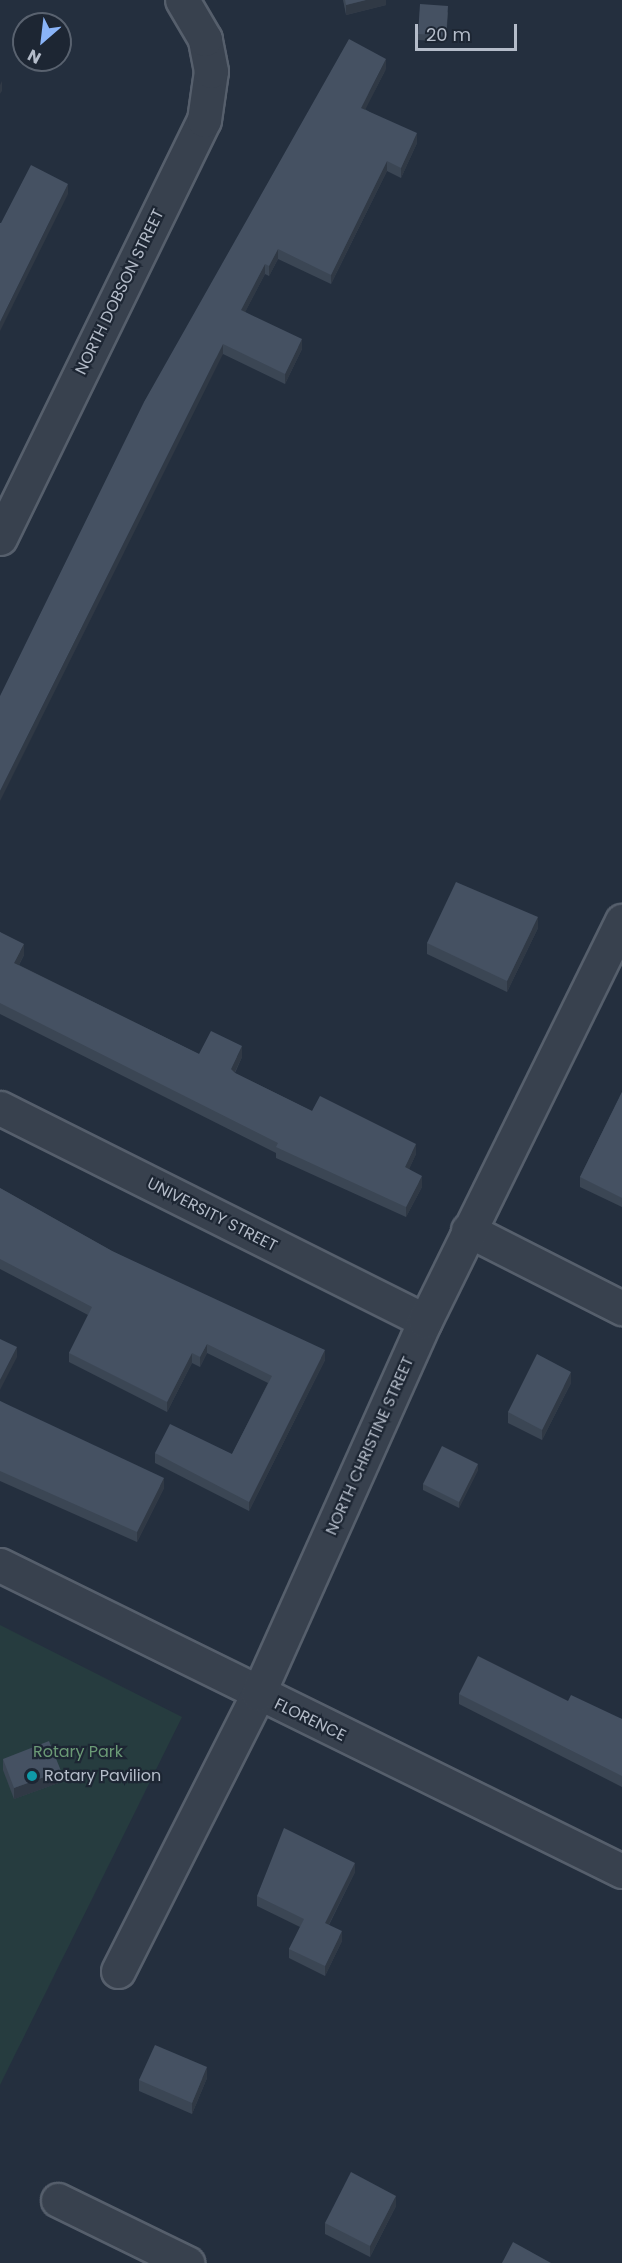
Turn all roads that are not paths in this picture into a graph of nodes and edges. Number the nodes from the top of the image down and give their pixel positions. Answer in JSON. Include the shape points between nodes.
{"nodes":[{"id":1,"x":182,"y":0,"type":"edge"},
{"id":2,"x":0,"y":538,"type":"edge"},
{"id":3,"x":622,"y":921,"type":"edge"},
{"id":4,"x":0,"y":1108,"type":"edge"},
{"id":5,"x":468,"y":1230,"type":"junction"},
{"id":6,"x":622,"y":1308,"type":"edge"},
{"id":7,"x":425,"y":1321,"type":"junction"},
{"id":8,"x":0,"y":1565,"type":"edge"},
{"id":9,"x":258,"y":1694,"type":"junction"},
{"id":10,"x":622,"y":1870,"type":"edge"},
{"id":11,"x":117,"y":1971,"type":"dead end"},
{"id":12,"x":58,"y":2200,"type":"dead end"},
{"id":13,"x":187,"y":2263,"type":"edge"}],
"edges":[{"from":1,"to":2,"type":"street","name":"NORTH DOBSON STREET","via":[[205,39],[211,71],[204,120]]},
{"from":3,"to":5,"type":"street","name":"NORTH CHRISTINE STREET"},
{"from":4,"to":7,"type":"street","name":"UNIVERSITY STREET"},
{"from":5,"to":6,"type":"street"},
{"from":5,"to":7,"type":"street","name":"NORTH CHRISTINE STREET"},
{"from":7,"to":9,"type":"street","name":"NORTH CHRISTINE STREET"},
{"from":8,"to":9,"type":"street","name":"FLORENCE"},
{"from":9,"to":10,"type":"street","name":"FLORENCE"},
{"from":9,"to":11,"type":"street","name":"NORTH CHRISTINE STREET"},
{"from":12,"to":13,"type":"street"}]}
